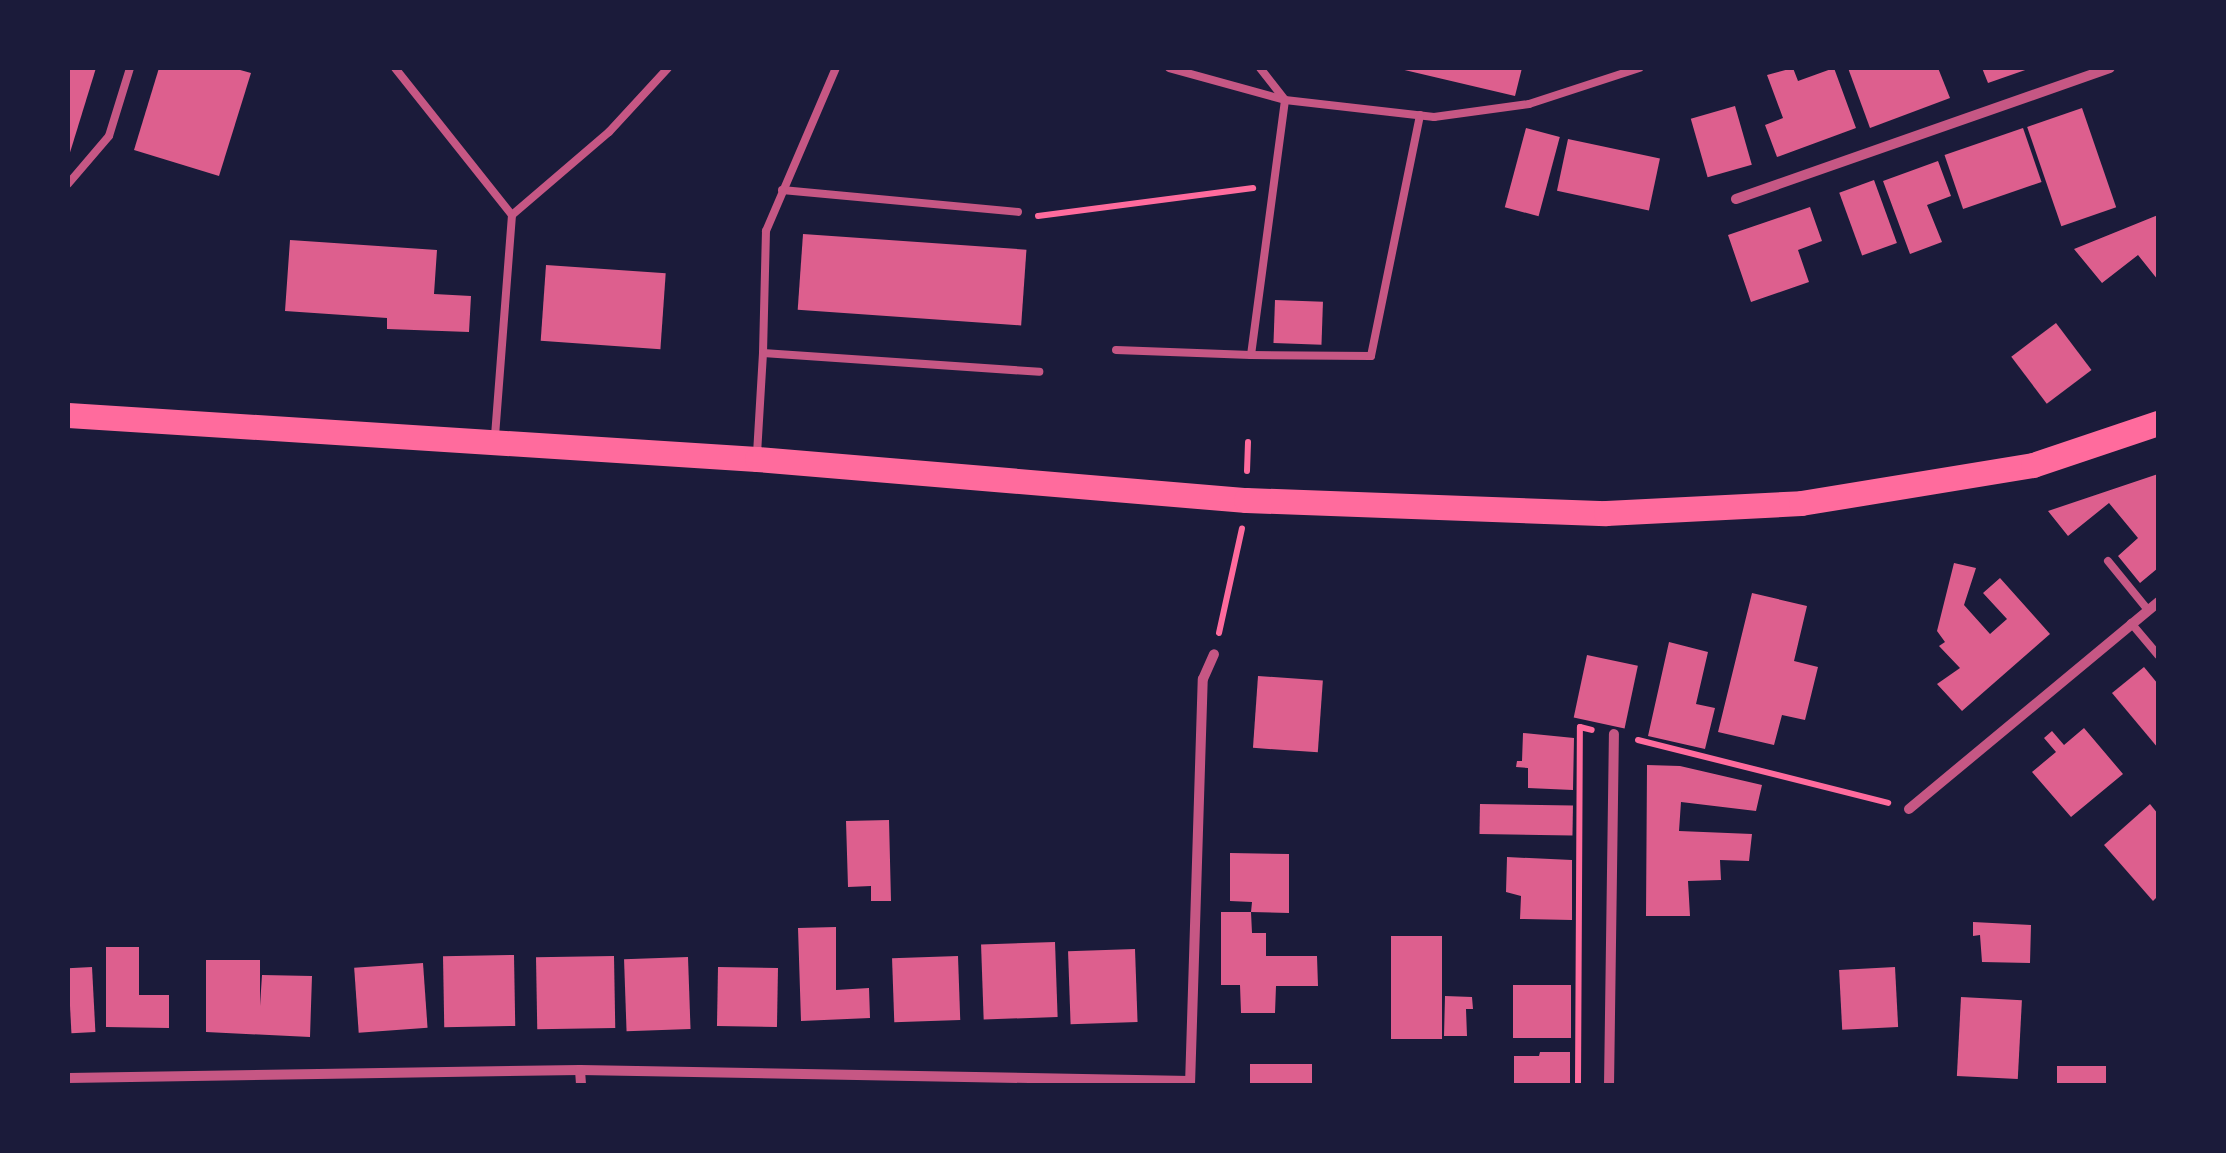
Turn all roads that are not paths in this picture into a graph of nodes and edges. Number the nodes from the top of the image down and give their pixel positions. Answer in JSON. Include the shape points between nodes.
{"nodes":[{"id":1,"x":130,"y":68,"type":"edge"},
{"id":2,"x":396,"y":68,"type":"edge"},
{"id":3,"x":668,"y":68,"type":"edge"},
{"id":4,"x":836,"y":68,"type":"edge"},
{"id":5,"x":1169,"y":68,"type":"edge"},
{"id":6,"x":1260,"y":68,"type":"edge"},
{"id":7,"x":1639,"y":68,"type":"edge"},
{"id":8,"x":2110,"y":68,"type":"edge"},
{"id":9,"x":1286,"y":100,"type":"junction"},
{"id":10,"x":1420,"y":116,"type":"junction"},
{"id":11,"x":68,"y":184,"type":"edge"},
{"id":12,"x":782,"y":190,"type":"junction"},
{"id":13,"x":1736,"y":199,"type":"dead end"},
{"id":14,"x":1018,"y":212,"type":"road end"},
{"id":15,"x":512,"y":216,"type":"junction"},
{"id":16,"x":1116,"y":350,"type":"dead end"},
{"id":17,"x":763,"y":353,"type":"junction"},
{"id":18,"x":1251,"y":355,"type":"junction"},
{"id":19,"x":1040,"y":372,"type":"dead end"},
{"id":20,"x":68,"y":415,"type":"edge"},
{"id":21,"x":2158,"y":423,"type":"edge"},
{"id":22,"x":494,"y":442,"type":"junction"},
{"id":23,"x":757,"y":459,"type":"junction"},
{"id":24,"x":2108,"y":561,"type":"dead end"},
{"id":25,"x":2154,"y":606,"type":"edge"},
{"id":26,"x":2131,"y":623,"type":"junction"},
{"id":27,"x":1214,"y":654,"type":"road end"},
{"id":28,"x":2158,"y":655,"type":"edge"},
{"id":29,"x":1614,"y":734,"type":"road end"},
{"id":30,"x":1908,"y":809,"type":"road end"},
{"id":31,"x":580,"y":1070,"type":"junction"},
{"id":32,"x":68,"y":1078,"type":"edge"},
{"id":33,"x":1190,"y":1083,"type":"edge"},
{"id":34,"x":581,"y":1086,"type":"edge"},
{"id":35,"x":1610,"y":1086,"type":"edge"}],
"edges":[{"from":1,"to":11,"type":"lane","via":[[108,136]]},
{"from":2,"to":15,"type":"lane"},
{"from":3,"to":15,"type":"lane","via":[[610,132]]},
{"from":4,"to":12,"type":"lane"},
{"from":5,"to":9,"type":"lane"},
{"from":6,"to":9,"type":"lane"},
{"from":7,"to":10,"type":"lane","via":[[1530,104]]},
{"from":8,"to":13,"type":"street"},
{"from":9,"to":10,"type":"lane"},
{"from":9,"to":18,"type":"lane"},
{"from":10,"to":18,"type":"lane","via":[[1371,356]]},
{"from":12,"to":14,"type":"lane"},
{"from":12,"to":17,"type":"lane","via":[[766,231]]},
{"from":15,"to":22,"type":"lane"},
{"from":16,"to":18,"type":"lane"},
{"from":17,"to":19,"type":"lane"},
{"from":17,"to":23,"type":"lane"},
{"from":20,"to":22,"type":"main road"},
{"from":21,"to":23,"type":"main road","via":[[2033,465],[1801,503],[1606,513],[1246,500]]},
{"from":22,"to":23,"type":"main road"},
{"from":24,"to":25,"type":"lane"},
{"from":25,"to":26,"type":"street"},
{"from":26,"to":28,"type":"lane"},
{"from":26,"to":30,"type":"street"},
{"from":27,"to":33,"type":"street","via":[[1202,679]]},
{"from":29,"to":35,"type":"street"},
{"from":31,"to":32,"type":"street"},
{"from":31,"to":33,"type":"street"},
{"from":31,"to":34,"type":"street"}]}
